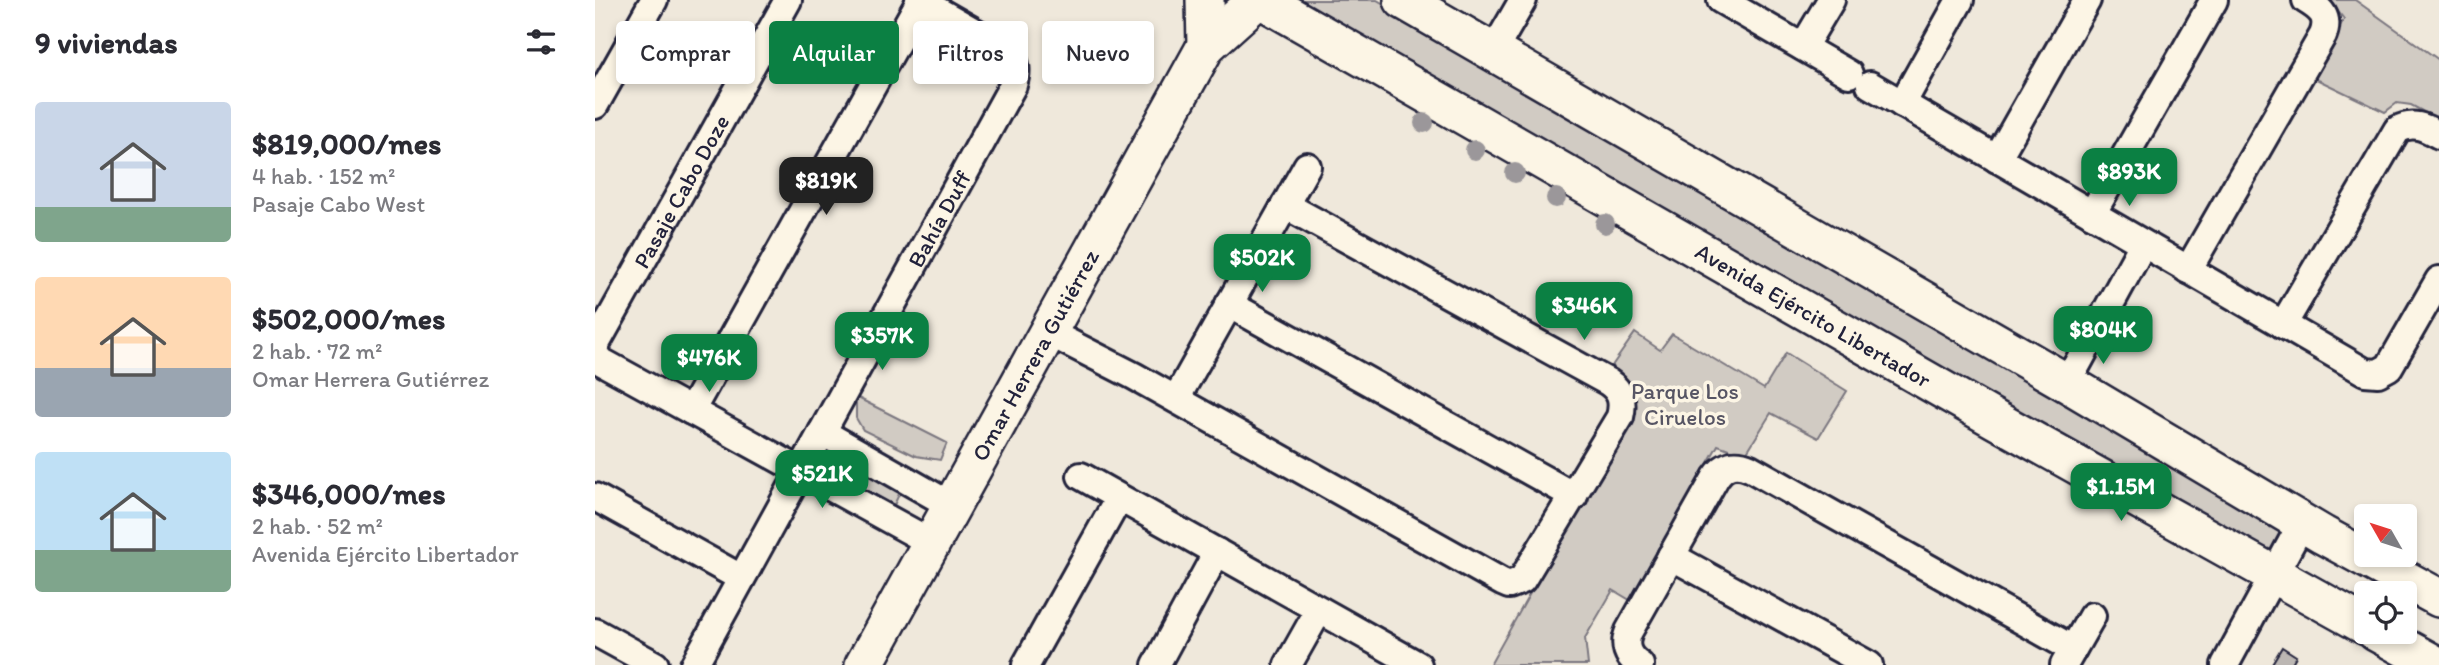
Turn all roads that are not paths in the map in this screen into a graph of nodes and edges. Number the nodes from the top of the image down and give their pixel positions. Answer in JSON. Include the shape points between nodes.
{"nodes":[{"id":1,"x":654,"y":0,"type":"edge"},
{"id":2,"x":788,"y":0,"type":"edge"},
{"id":3,"x":919,"y":0,"type":"edge"},
{"id":4,"x":1205,"y":0,"type":"edge"},
{"id":5,"x":1259,"y":0,"type":"edge"},
{"id":6,"x":1403,"y":0,"type":"edge"},
{"id":7,"x":1523,"y":0,"type":"edge"},
{"id":8,"x":1721,"y":0,"type":"edge"},
{"id":9,"x":1831,"y":0,"type":"edge"},
{"id":10,"x":1960,"y":0,"type":"edge"},
{"id":11,"x":2087,"y":0,"type":"edge"},
{"id":12,"x":2214,"y":0,"type":"edge"},
{"id":13,"x":2306,"y":0,"type":"edge"},
{"id":14,"x":1206,"y":47,"type":"junction"},
{"id":15,"x":1803,"y":47,"type":"junction"},
{"id":16,"x":1493,"y":52,"type":"junction"},
{"id":17,"x":1902,"y":104,"type":"junction"},
{"id":18,"x":595,"y":105,"type":"edge"},
{"id":19,"x":2439,"y":135,"type":"edge"},
{"id":20,"x":1997,"y":159,"type":"junction"},
{"id":21,"x":1307,"y":166,"type":"dead end"},
{"id":22,"x":1285,"y":205,"type":"junction"},
{"id":23,"x":2092,"y":214,"type":"junction"},
{"id":24,"x":2143,"y":244,"type":"junction"},
{"id":25,"x":2188,"y":270,"type":"junction"},
{"id":26,"x":2439,"y":281,"type":"edge"},
{"id":27,"x":1229,"y":304,"type":"junction"},
{"id":28,"x":2283,"y":326,"type":"junction"},
{"id":29,"x":1048,"y":332,"type":"junction"},
{"id":30,"x":595,"y":346,"type":"edge"},
{"id":31,"x":595,"y":358,"type":"edge"},
{"id":32,"x":2067,"y":383,"type":"junction"},
{"id":33,"x":1176,"y":399,"type":"junction"},
{"id":34,"x":691,"y":411,"type":"junction"},
{"id":35,"x":822,"y":432,"type":"junction"},
{"id":36,"x":800,"y":471,"type":"junction"},
{"id":37,"x":1081,"y":476,"type":"dead end"},
{"id":38,"x":1574,"y":496,"type":"junction"},
{"id":39,"x":595,"y":497,"type":"edge"},
{"id":40,"x":1119,"y":498,"type":"junction"},
{"id":41,"x":952,"y":506,"type":"junction"},
{"id":42,"x":2302,"y":523,"type":"junction"},
{"id":43,"x":932,"y":544,"type":"junction"},
{"id":44,"x":1217,"y":552,"type":"junction"},
{"id":45,"x":1671,"y":556,"type":"junction"},
{"id":46,"x":2275,"y":576,"type":"junction"},
{"id":47,"x":741,"y":578,"type":"junction"},
{"id":48,"x":2439,"y":598,"type":"edge"},
{"id":49,"x":1319,"y":610,"type":"junction"},
{"id":50,"x":2092,"y":615,"type":"dead end"},
{"id":51,"x":2354,"y":619,"type":"edge"},
{"id":52,"x":595,"y":632,"type":"edge"},
{"id":53,"x":2398,"y":644,"type":"edge"},
{"id":54,"x":2068,"y":657,"type":"edge"},
{"id":55,"x":2434,"y":663,"type":"edge"},
{"id":56,"x":655,"y":665,"type":"edge"},
{"id":57,"x":694,"y":665,"type":"edge"},
{"id":58,"x":864,"y":665,"type":"edge"},
{"id":59,"x":1026,"y":665,"type":"edge"},
{"id":60,"x":1156,"y":665,"type":"edge"},
{"id":61,"x":1288,"y":665,"type":"edge"},
{"id":62,"x":1417,"y":665,"type":"edge"},
{"id":63,"x":1640,"y":665,"type":"edge"},
{"id":64,"x":1869,"y":665,"type":"edge"},
{"id":65,"x":2225,"y":665,"type":"edge"}],
"edges":[{"from":1,"to":18,"type":"street"},
{"from":2,"to":30,"type":"street","name":"Pasaje Cabo Doze"},
{"from":3,"to":34,"type":"street"},
{"from":3,"to":35,"type":"street","name":"Bahía Duff","via":[[1002,46],[1016,65],[1016,75]]},
{"from":4,"to":14,"type":"main road"},
{"from":5,"to":14,"type":"main road","name":"Omar Herrera Gutiérrez"},
{"from":5,"to":46,"type":"main road","name":"Avenida Ejército Libertador"},
{"from":6,"to":16,"type":"main road"},
{"from":7,"to":16,"type":"street"},
{"from":8,"to":15,"type":"street"},
{"from":9,"to":15,"type":"street"},
{"from":10,"to":17,"type":"street"},
{"from":11,"to":20,"type":"street"},
{"from":12,"to":23,"type":"street"},
{"from":13,"to":25,"type":"street","via":[[2325,18],[2323,35]]},
{"from":14,"to":29,"type":"main road","name":"Omar Herrera Gutiérrez"},
{"from":15,"to":17,"type":"street"},
{"from":16,"to":32,"type":"main road"},
{"from":17,"to":20,"type":"street"},
{"from":19,"to":28,"type":"street","via":[[2412,124],[2391,137]]},
{"from":20,"to":23,"type":"street"},
{"from":21,"to":22,"type":"street"},
{"from":22,"to":27,"type":"street"},
{"from":22,"to":38,"type":"street","via":[[1614,386],[1622,398],[1620,416]]},
{"from":23,"to":24,"type":"street"},
{"from":24,"to":25,"type":"street"},
{"from":24,"to":32,"type":"street"},
{"from":25,"to":28,"type":"street"},
{"from":26,"to":28,"type":"street","via":[[2393,361],[2378,373],[2364,372]]},
{"from":27,"to":33,"type":"street"},
{"from":27,"to":38,"type":"street"},
{"from":29,"to":33,"type":"street"},
{"from":29,"to":41,"type":"main road","name":"Omar Herrera Gutiérrez"},
{"from":31,"to":34,"type":"street"},
{"from":32,"to":42,"type":"main road"},
{"from":33,"to":38,"type":"street","via":[[1509,585],[1527,575]]},
{"from":34,"to":36,"type":"street"},
{"from":35,"to":36,"type":"street","name":"Bahía Duff"},
{"from":35,"to":41,"type":"street"},
{"from":36,"to":43,"type":"street"},
{"from":36,"to":47,"type":"street","name":"Bahía Duff"},
{"from":37,"to":40,"type":"street"},
{"from":39,"to":47,"type":"street"},
{"from":40,"to":44,"type":"street"},
{"from":40,"to":59,"type":"street"},
{"from":41,"to":43,"type":"main road","name":"Omar Herrera Gutiérrez"},
{"from":42,"to":46,"type":"street"},
{"from":42,"to":48,"type":"main road"},
{"from":43,"to":58,"type":"main road","name":"Omar Herrera Gutiérrez"},
{"from":44,"to":49,"type":"street"},
{"from":44,"to":60,"type":"street"},
{"from":45,"to":54,"type":"street","via":[[1720,471],[1744,465]]},
{"from":45,"to":63,"type":"street","via":[[1626,637],[1629,656]]},
{"from":45,"to":64,"type":"street"},
{"from":46,"to":51,"type":"main road","name":"Avenida Ejército Libertador"},
{"from":46,"to":65,"type":"street"},
{"from":47,"to":57,"type":"street","name":"Bahía Duff"},
{"from":49,"to":61,"type":"street"},
{"from":49,"to":62,"type":"street"},
{"from":50,"to":54,"type":"street"},
{"from":52,"to":56,"type":"street"},
{"from":53,"to":55,"type":"main road"}]}
